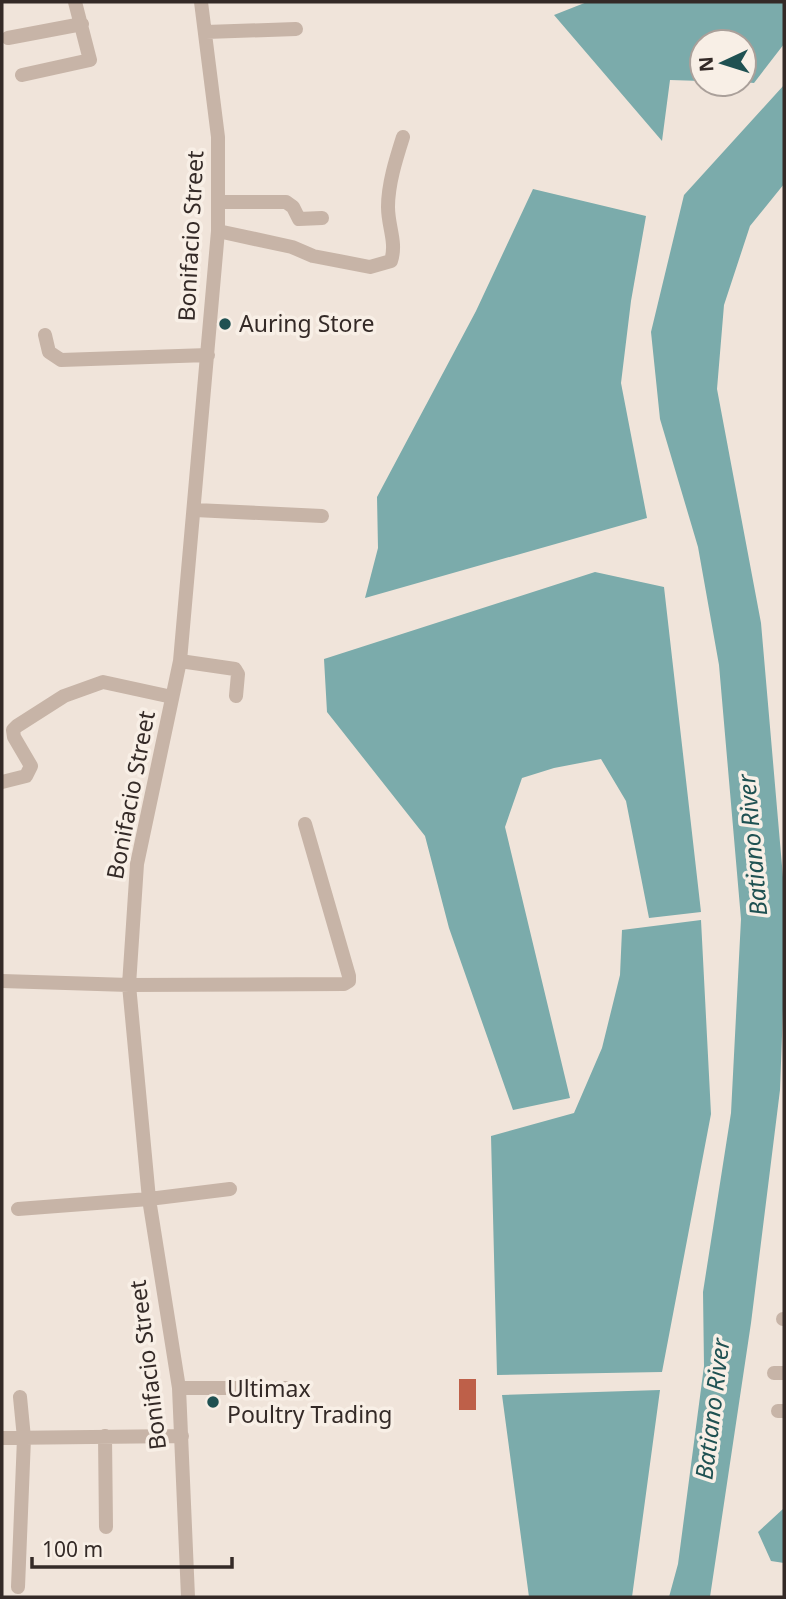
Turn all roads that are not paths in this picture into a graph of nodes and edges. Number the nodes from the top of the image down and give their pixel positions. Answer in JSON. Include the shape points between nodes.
{"nodes":[{"id":1,"x":75,"y":2,"type":"edge"},
{"id":2,"x":201,"y":2,"type":"edge"},
{"id":3,"x":82,"y":24,"type":"junction"},
{"id":4,"x":296,"y":29,"type":"dead end"},
{"id":5,"x":206,"y":32,"type":"junction"},
{"id":6,"x":8,"y":38,"type":"dead end"},
{"id":7,"x":22,"y":75,"type":"dead end"},
{"id":8,"x":403,"y":137,"type":"dead end"},
{"id":9,"x":220,"y":202,"type":"junction"},
{"id":10,"x":322,"y":218,"type":"dead end"},
{"id":11,"x":218,"y":231,"type":"junction"},
{"id":12,"x":45,"y":335,"type":"dead end"},
{"id":13,"x":208,"y":355,"type":"junction"},
{"id":14,"x":195,"y":510,"type":"junction"},
{"id":15,"x":323,"y":516,"type":"dead end"},
{"id":16,"x":180,"y":661,"type":"junction"},
{"id":17,"x":236,"y":696,"type":"dead end"},
{"id":18,"x":172,"y":697,"type":"junction"},
{"id":19,"x":2,"y":782,"type":"edge"},
{"id":20,"x":305,"y":824,"type":"dead end"},
{"id":21,"x":2,"y":981,"type":"edge"},
{"id":22,"x":129,"y":985,"type":"junction"},
{"id":23,"x":230,"y":1189,"type":"dead end"},
{"id":24,"x":149,"y":1199,"type":"junction"},
{"id":25,"x":18,"y":1209,"type":"dead end"},
{"id":26,"x":179,"y":1388,"type":"junction"},
{"id":27,"x":299,"y":1388,"type":"dead end"},
{"id":28,"x":20,"y":1397,"type":"dead end"},
{"id":29,"x":105,"y":1436,"type":"junction"},
{"id":30,"x":182,"y":1436,"type":"junction"},
{"id":31,"x":2,"y":1438,"type":"edge"},
{"id":32,"x":24,"y":1438,"type":"junction"},
{"id":33,"x":106,"y":1527,"type":"dead end"},
{"id":34,"x":18,"y":1587,"type":"dead end"},
{"id":35,"x":188,"y":1597,"type":"edge"}],
"edges":[{"from":1,"to":3,"type":"street"},
{"from":2,"to":5,"type":"street","name":"Bonifacio Street"},
{"from":3,"to":6,"type":"street"},
{"from":3,"to":7,"type":"street","via":[[90,60]]},
{"from":4,"to":5,"type":"street"},
{"from":5,"to":9,"type":"street","name":"Bonifacio Street"},
{"from":8,"to":11,"type":"street","via":[[388,208],[395,249],[391,261],[370,267]]},
{"from":9,"to":10,"type":"street","via":[[286,202],[297,218]]},
{"from":9,"to":11,"type":"street","name":"Bonifacio Street"},
{"from":11,"to":13,"type":"street","name":"Bonifacio Street"},
{"from":12,"to":13,"type":"street","via":[[49,352],[61,360]]},
{"from":13,"to":14,"type":"street","name":"Bonifacio Street"},
{"from":14,"to":15,"type":"street"},
{"from":14,"to":16,"type":"street","name":"Bonifacio Street"},
{"from":16,"to":17,"type":"street","via":[[236,669]]},
{"from":16,"to":18,"type":"street","name":"Bonifacio Street"},
{"from":18,"to":19,"type":"street","via":[[103,682],[64,696],[13,730],[31,766],[26,776]]},
{"from":18,"to":22,"type":"street","name":"Bonifacio Street","via":[[137,864]]},
{"from":20,"to":22,"type":"street","via":[[349,981]]},
{"from":21,"to":22,"type":"street"},
{"from":22,"to":24,"type":"street","name":"Bonifacio Street"},
{"from":23,"to":24,"type":"street"},
{"from":24,"to":25,"type":"street"},
{"from":24,"to":26,"type":"street","name":"Bonifacio Street"},
{"from":26,"to":27,"type":"street"},
{"from":26,"to":30,"type":"street","name":"Bonifacio Street"},
{"from":28,"to":32,"type":"street"},
{"from":29,"to":30,"type":"street"},
{"from":29,"to":32,"type":"street"},
{"from":29,"to":33,"type":"street"},
{"from":30,"to":35,"type":"street","name":"Bonifacio Street"},
{"from":31,"to":32,"type":"street"},
{"from":32,"to":34,"type":"street"}]}
